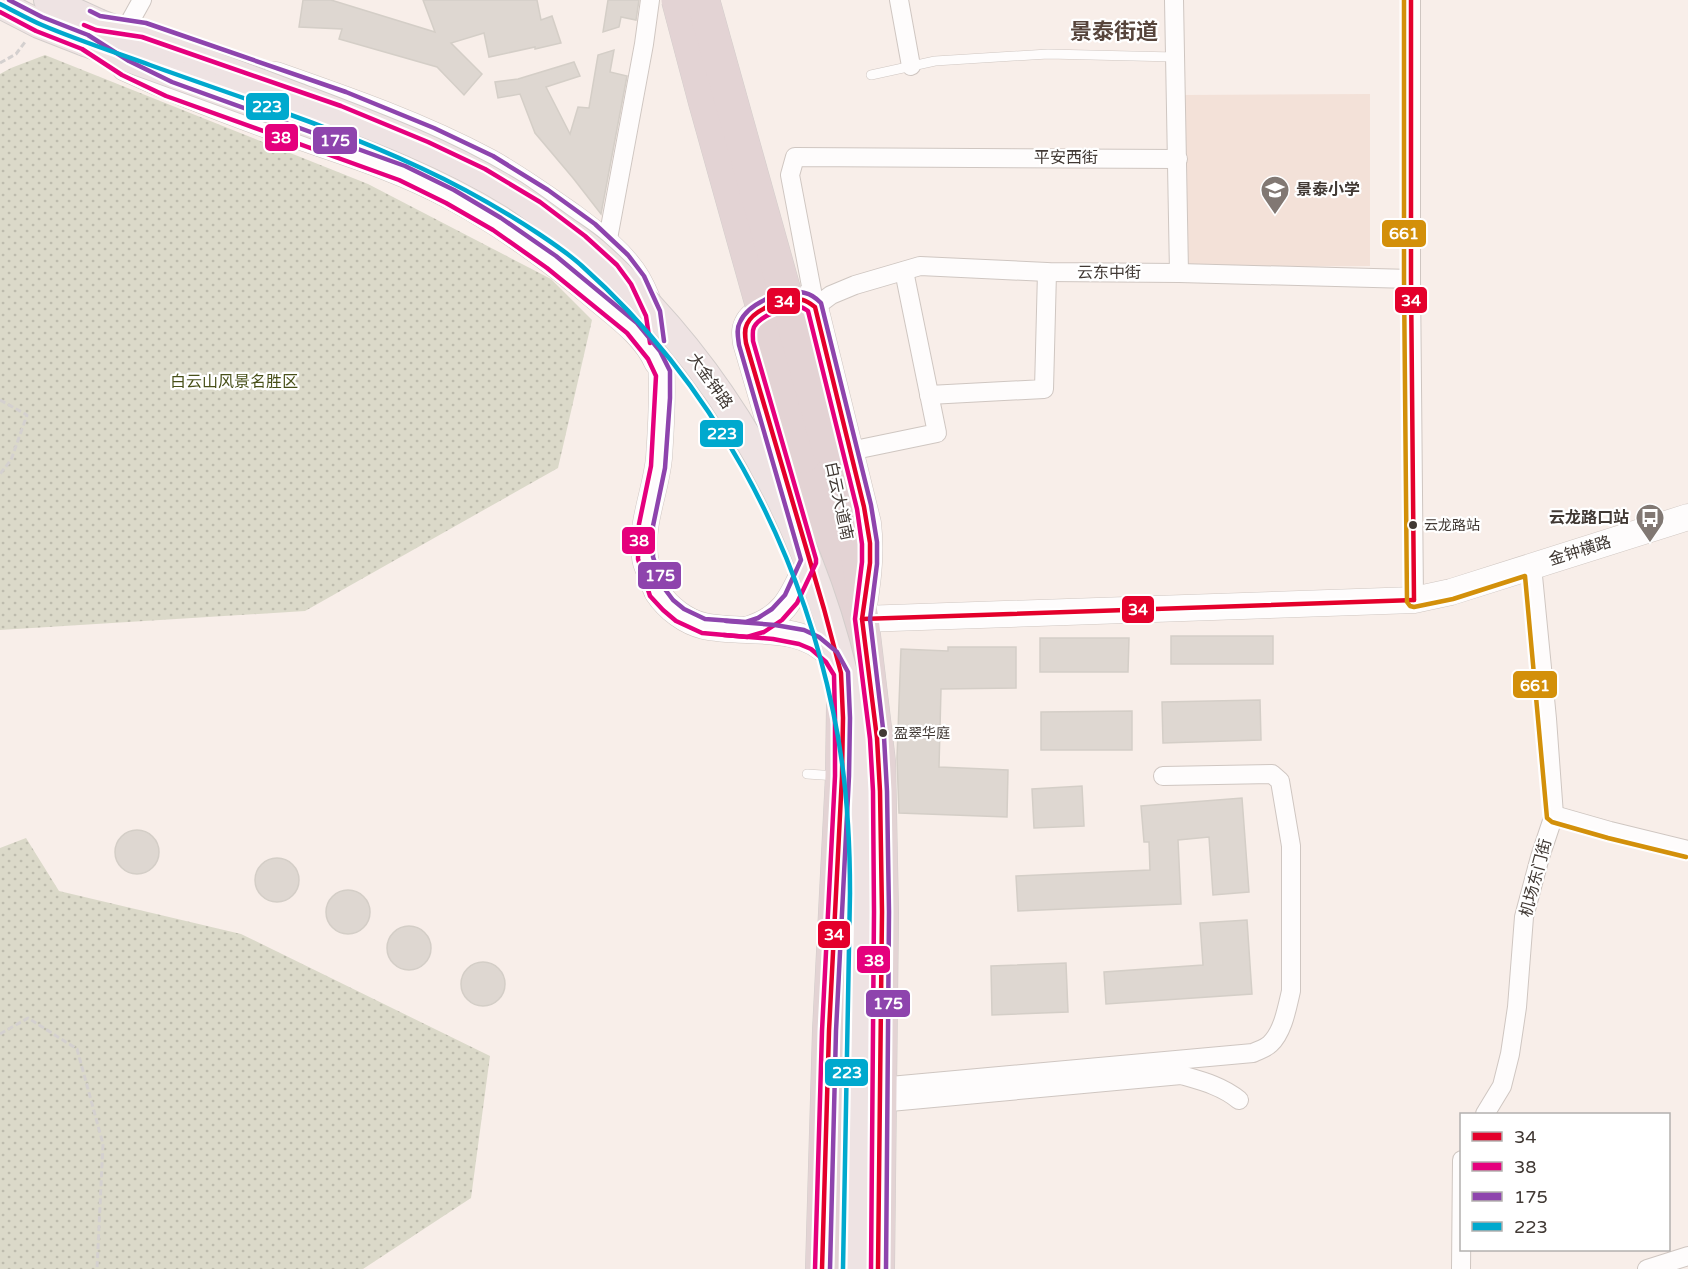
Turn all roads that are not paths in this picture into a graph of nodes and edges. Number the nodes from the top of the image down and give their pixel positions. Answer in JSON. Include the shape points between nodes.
{"nodes":[{"id":1,"x":142,"y":0,"type":"edge"},
{"id":2,"x":650,"y":0,"type":"edge"},
{"id":3,"x":678,"y":0,"type":"edge"},
{"id":4,"x":703,"y":0,"type":"edge"},
{"id":5,"x":899,"y":0,"type":"edge"},
{"id":6,"x":1174,"y":0,"type":"edge"},
{"id":7,"x":1411,"y":0,"type":"edge"},
{"id":8,"x":0,"y":4,"type":"edge"},
{"id":9,"x":43,"y":12,"type":"edge"},
{"id":10,"x":127,"y":27,"type":"junction"},
{"id":11,"x":91,"y":32,"type":"junction"},
{"id":12,"x":1175,"y":57,"type":"junction"},
{"id":13,"x":911,"y":66,"type":"junction"},
{"id":14,"x":871,"y":75,"type":"dead end"},
{"id":15,"x":1178,"y":159,"type":"junction"},
{"id":16,"x":607,"y":244,"type":"junction"},
{"id":17,"x":904,"y":271,"type":"junction"},
{"id":18,"x":1047,"y":272,"type":"junction"},
{"id":19,"x":1179,"y":273,"type":"junction"},
{"id":20,"x":1411,"y":279,"type":"junction"},
{"id":21,"x":815,"y":307,"type":"junction"},
{"id":22,"x":663,"y":374,"type":"junction"},
{"id":23,"x":929,"y":395,"type":"junction"},
{"id":24,"x":827,"y":451,"type":"junction"},
{"id":25,"x":1688,"y":517,"type":"edge"},
{"id":26,"x":809,"y":561,"type":"junction"},
{"id":27,"x":1532,"y":566,"type":"junction"},
{"id":28,"x":1414,"y":600,"type":"junction"},
{"id":29,"x":862,"y":619,"type":"junction"},
{"id":30,"x":747,"y":630,"type":"junction"},
{"id":31,"x":841,"y":673,"type":"junction"},
{"id":32,"x":807,"y":774,"type":"dead end"},
{"id":33,"x":842,"y":776,"type":"junction"},
{"id":34,"x":1163,"y":776,"type":"dead end"},
{"id":35,"x":1554,"y":815,"type":"junction"},
{"id":36,"x":1688,"y":850,"type":"edge"},
{"id":37,"x":879,"y":1095,"type":"junction"},
{"id":38,"x":1239,"y":1100,"type":"dead end"},
{"id":39,"x":1486,"y":1113,"type":"edge"},
{"id":40,"x":1461,"y":1251,"type":"edge"},
{"id":41,"x":1688,"y":1256,"type":"edge"},
{"id":42,"x":822,"y":1269,"type":"edge"},
{"id":43,"x":843,"y":1269,"type":"edge"},
{"id":44,"x":860,"y":1269,"type":"edge"},
{"id":45,"x":878,"y":1269,"type":"edge"},
{"id":46,"x":1461,"y":1269,"type":"edge"},
{"id":47,"x":1647,"y":1269,"type":"edge"}],
"edges":[{"from":1,"to":10,"type":"street"},
{"from":2,"to":16,"type":"street"},
{"from":3,"to":24,"type":"highway","name":"白云大道南","bridge":true,"via":[[705,102]]},
{"from":4,"to":24,"type":"highway","name":"白云大道南","bridge":true},
{"from":5,"to":13,"type":"street"},
{"from":6,"to":12,"type":"street"},
{"from":7,"to":20,"type":"street"},
{"from":8,"to":9,"type":"main road","name":"大金钟路"},
{"from":9,"to":11,"type":"main road","name":"大金钟路"},
{"from":10,"to":11,"type":"street"},
{"from":10,"to":16,"type":"street","via":[[344,99],[431,135],[544,196]]},
{"from":11,"to":22,"type":"street","via":[[125,68],[169,89],[402,173],[497,224],[543,255],[632,328],[654,355]]},
{"from":11,"to":43,"type":"main road","name":"大金钟路","bridge":true,"via":[[385,151],[503,211],[579,264],[609,293],[660,345],[720,426],[769,513],[792,567],[813,625],[839,738],[850,878]]},
{"from":11,"to":44,"type":"main road","name":"大金钟路","bridge":true,"via":[[392,133],[514,195],[592,249],[623,279],[674,333],[744,431],[784,505],[821,597],[843,672],[861,772],[868,867]]},
{"from":12,"to":13,"type":"lane","via":[[1048,54]]},
{"from":12,"to":15,"type":"street"},
{"from":13,"to":14,"type":"lane"},
{"from":15,"to":19,"type":"street"},
{"from":15,"to":21,"type":"street","name":"平安西街","via":[[795,157],[790,175]]},
{"from":16,"to":22,"type":"street","via":[[638,280],[653,314]]},
{"from":17,"to":18,"type":"street","name":"云东中街","via":[[920,266]]},
{"from":17,"to":21,"type":"street","name":"云东中街","via":[[855,285]]},
{"from":17,"to":23,"type":"street"},
{"from":18,"to":19,"type":"street","name":"云东中街"},
{"from":18,"to":23,"type":"street","via":[[1044,389]]},
{"from":19,"to":20,"type":"street","name":"云东中街"},
{"from":20,"to":28,"type":"street"},
{"from":21,"to":24,"type":"street"},
{"from":21,"to":26,"type":"street","via":[[799,299],[773,305],[757,312],[747,321],[744,331]]},
{"from":22,"to":30,"type":"street","via":[[658,467],[646,525],[645,558],[657,591],[680,615],[703,626]]},
{"from":23,"to":24,"type":"street","via":[[937,433]]},
{"from":24,"to":29,"type":"highway","name":"白云大道南"},
{"from":24,"to":31,"type":"highway","name":"白云大道南","via":[[828,573]]},
{"from":25,"to":27,"type":"street","name":"金钟横路"},
{"from":26,"to":30,"type":"street","via":[[791,599],[777,615]]},
{"from":26,"to":31,"type":"street"},
{"from":27,"to":28,"type":"street","name":"金钟横路"},
{"from":27,"to":35,"type":"street","name":"机场东门街"},
{"from":28,"to":29,"type":"street","name":"金钟横路"},
{"from":29,"to":37,"type":"highway","name":"白云大道南","via":[[880,772]]},
{"from":30,"to":31,"type":"street","via":[[801,637],[815,643],[832,657]]},
{"from":31,"to":33,"type":"highway","name":"白云大道南"},
{"from":32,"to":33,"type":"lane"},
{"from":33,"to":42,"type":"highway","name":"白云大道南"},
{"from":34,"to":37,"type":"street","via":[[1272,774],[1280,781],[1291,846],[1291,991],[1286,1013],[1269,1045],[1253,1053]]},
{"from":35,"to":36,"type":"street"},
{"from":35,"to":39,"type":"street","name":"机场东门街","via":[[1524,917],[1510,1054],[1502,1086]]},
{"from":37,"to":38,"type":"street","via":[[1181,1075],[1210,1083]]},
{"from":37,"to":45,"type":"highway","name":"白云大道南"},
{"from":40,"to":46,"type":"street"},
{"from":41,"to":47,"type":"street"}]}
